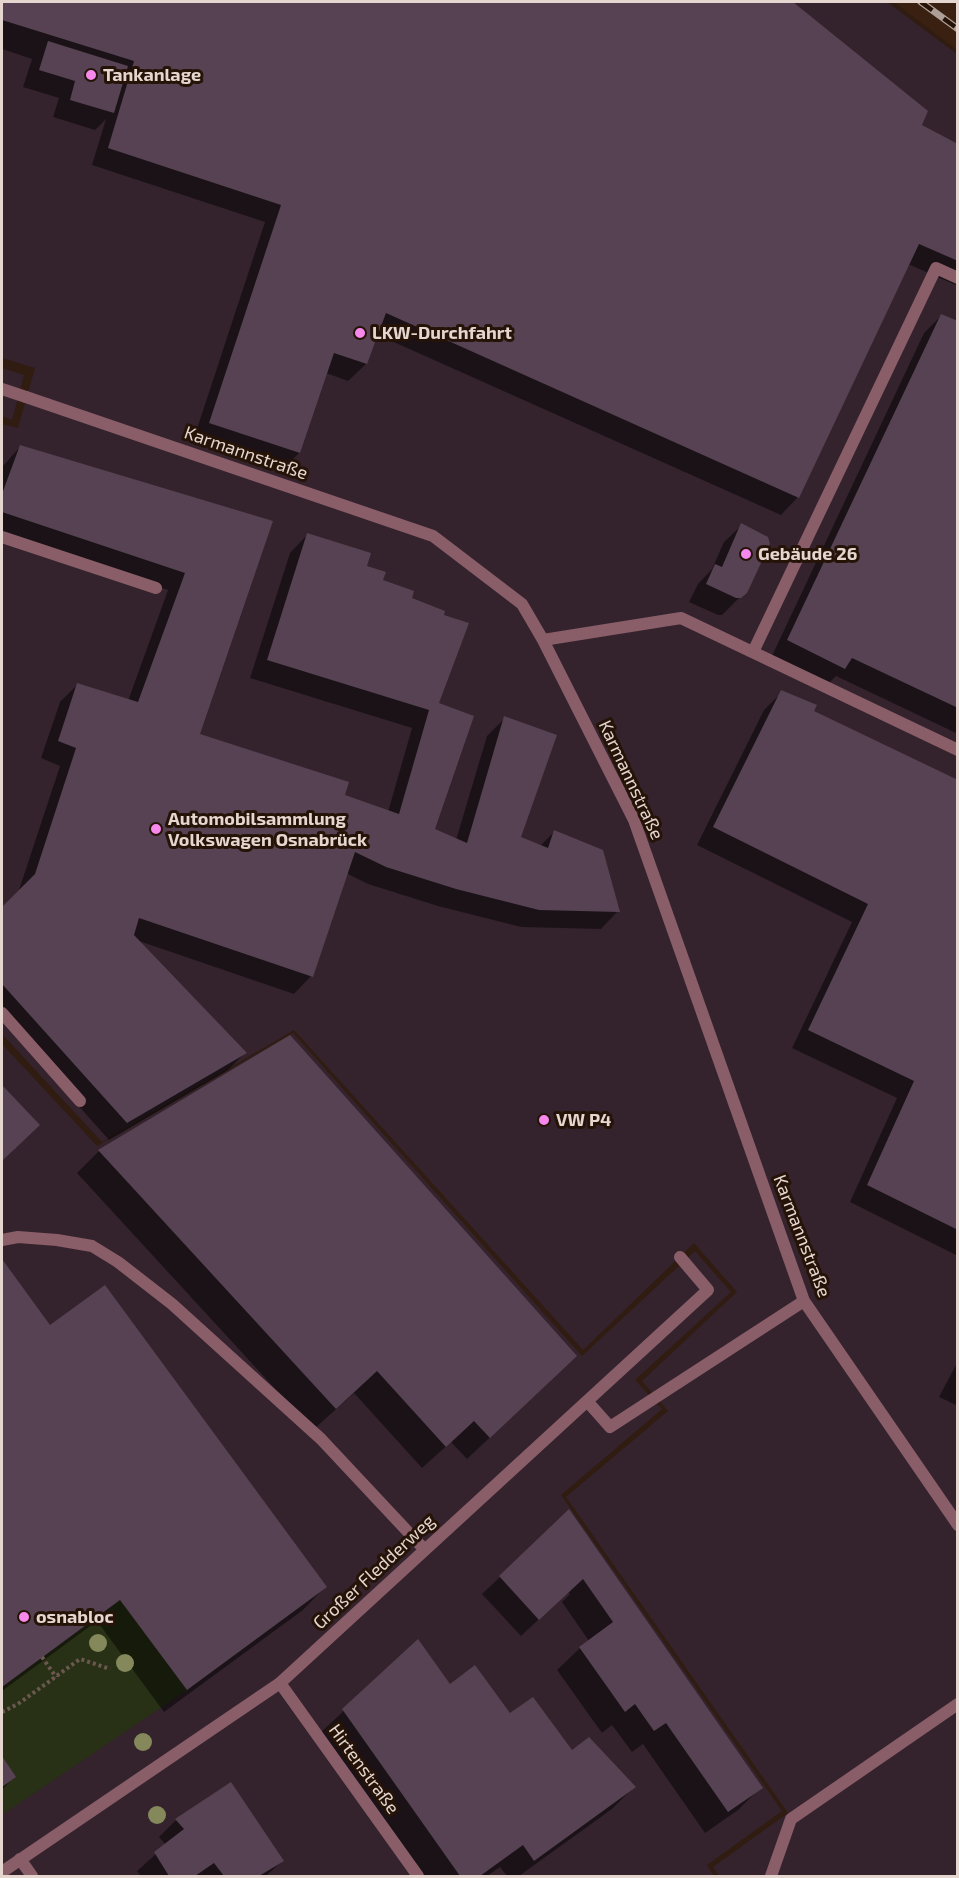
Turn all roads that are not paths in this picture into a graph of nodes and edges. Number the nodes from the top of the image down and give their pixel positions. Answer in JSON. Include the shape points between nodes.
{"nodes":[{"id":1,"x":957,"y":278,"type":"edge"},
{"id":2,"x":2,"y":389,"type":"edge"},
{"id":3,"x":2,"y":537,"type":"edge"},
{"id":4,"x":156,"y":588,"type":"dead end"},
{"id":5,"x":543,"y":640,"type":"junction"},
{"id":6,"x":753,"y":652,"type":"junction"},
{"id":7,"x":957,"y":750,"type":"edge"},
{"id":8,"x":2,"y":1013,"type":"edge"},
{"id":9,"x":81,"y":1101,"type":"dead end"},
{"id":10,"x":2,"y":1240,"type":"edge"},
{"id":11,"x":680,"y":1257,"type":"dead end"},
{"id":12,"x":804,"y":1301,"type":"junction"},
{"id":13,"x":587,"y":1401,"type":"junction"},
{"id":14,"x":957,"y":1526,"type":"edge"},
{"id":15,"x":424,"y":1550,"type":"junction"},
{"id":16,"x":280,"y":1683,"type":"junction"},
{"id":17,"x":957,"y":1704,"type":"edge"},
{"id":18,"x":20,"y":1859,"type":"junction"},
{"id":19,"x":2,"y":1872,"type":"edge"},
{"id":20,"x":32,"y":1876,"type":"edge"},
{"id":21,"x":418,"y":1876,"type":"edge"},
{"id":22,"x":771,"y":1876,"type":"edge"}],
"edges":[{"from":1,"to":6,"type":"street","via":[[936,268]]},
{"from":2,"to":5,"type":"street","name":"Karmannstraße","via":[[433,536],[522,604]]},
{"from":3,"to":4,"type":"street"},
{"from":5,"to":6,"type":"street","via":[[681,618]]},
{"from":5,"to":12,"type":"street","name":"Karmannstraße","via":[[634,820]]},
{"from":6,"to":7,"type":"street"},
{"from":8,"to":9,"type":"street"},
{"from":10,"to":15,"type":"street","via":[[18,1237],[92,1246],[118,1262],[172,1304],[321,1439]]},
{"from":11,"to":13,"type":"street","name":"Großer Fledderweg","via":[[708,1290]]},
{"from":12,"to":13,"type":"street","via":[[610,1427]]},
{"from":12,"to":14,"type":"street","name":"Karmannstraße"},
{"from":13,"to":15,"type":"street","name":"Großer Fledderweg"},
{"from":15,"to":16,"type":"street","name":"Großer Fledderweg"},
{"from":16,"to":18,"type":"street","name":"Großer Fledderweg"},
{"from":16,"to":21,"type":"street","name":"Hirtenstraße"},
{"from":17,"to":22,"type":"street","via":[[791,1819]]},
{"from":18,"to":19,"type":"street","name":"Großer Fledderweg"},
{"from":18,"to":20,"type":"street"}]}
